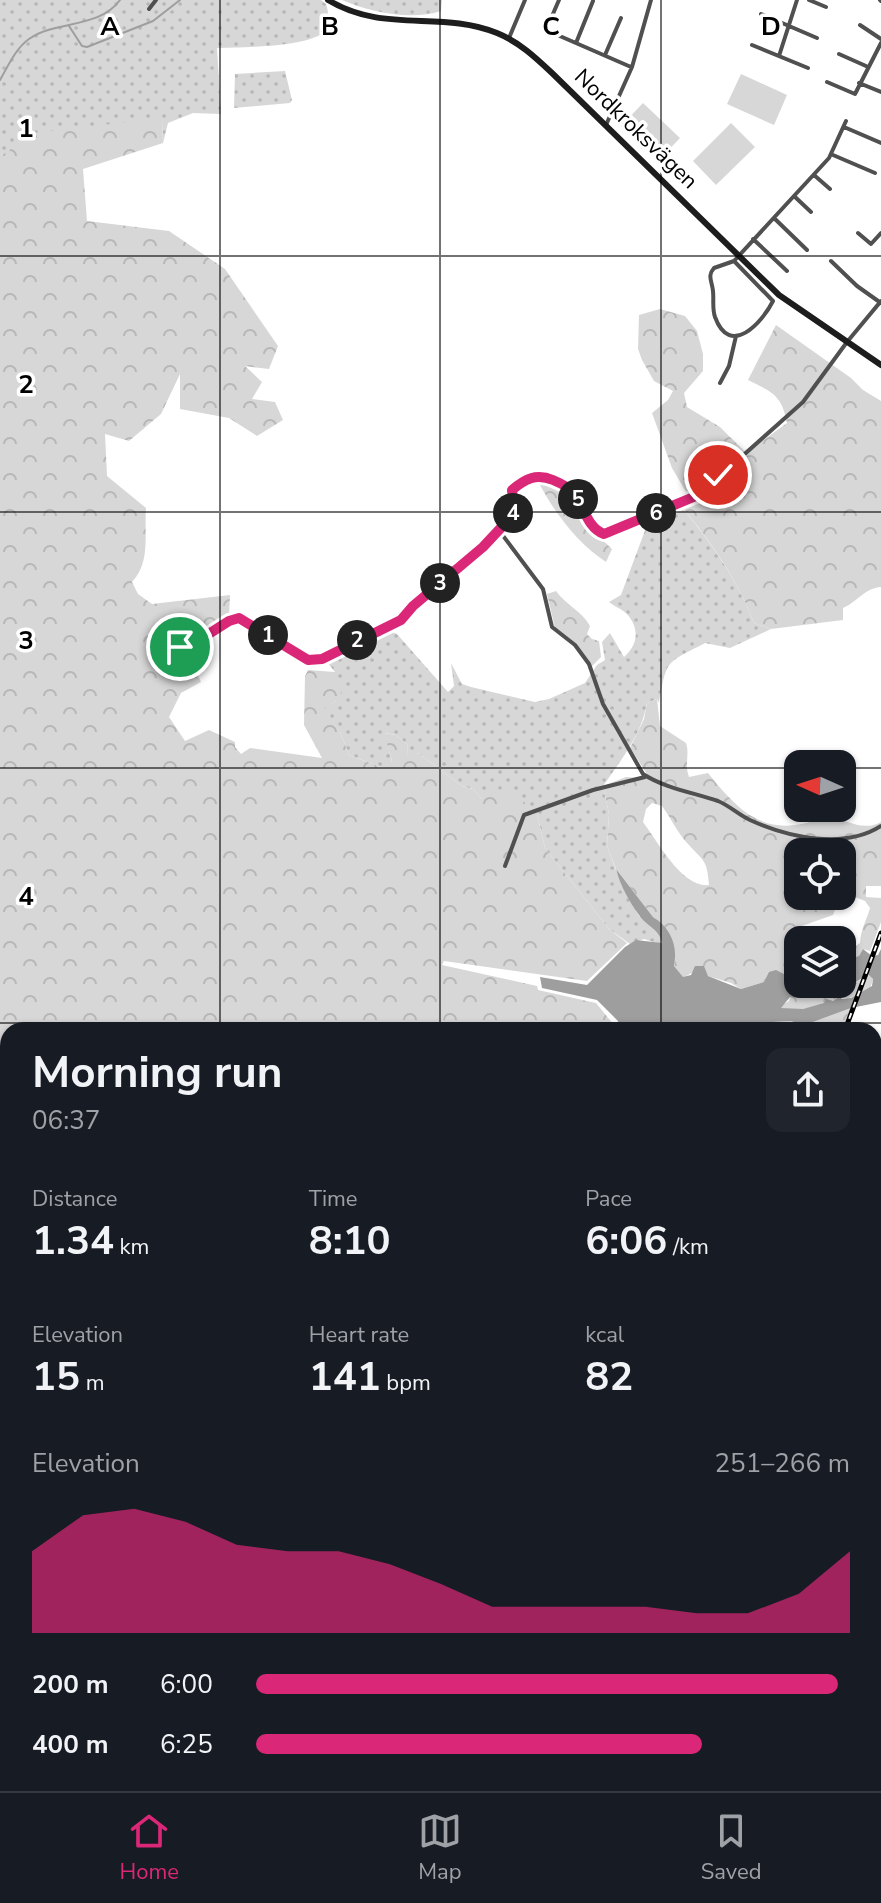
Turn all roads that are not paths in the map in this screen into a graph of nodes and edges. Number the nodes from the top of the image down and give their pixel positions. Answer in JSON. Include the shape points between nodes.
{"nodes":[{"id":1,"x":156,"y":0,"type":"edge"},
{"id":2,"x":525,"y":0,"type":"edge"},
{"id":3,"x":559,"y":0,"type":"edge"},
{"id":4,"x":651,"y":0,"type":"edge"},
{"id":5,"x":797,"y":0,"type":"edge"},
{"id":6,"x":809,"y":0,"type":"edge"},
{"id":7,"x":331,"y":1,"type":"edge"},
{"id":8,"x":593,"y":1,"type":"edge"},
{"id":9,"x":826,"y":7,"type":"dead end"},
{"id":10,"x":149,"y":9,"type":"dead end"},
{"id":11,"x":761,"y":14,"type":"dead end"},
{"id":12,"x":621,"y":18,"type":"dead end"},
{"id":13,"x":789,"y":25,"type":"junction"},
{"id":14,"x":860,"y":25,"type":"dead end"},
{"id":15,"x":817,"y":38,"type":"dead end"},
{"id":16,"x":509,"y":39,"type":"junction"},
{"id":17,"x":881,"y":41,"type":"edge"},
{"id":18,"x":576,"y":43,"type":"junction"},
{"id":19,"x":752,"y":45,"type":"dead end"},
{"id":20,"x":839,"y":54,"type":"dead end"},
{"id":21,"x":605,"y":55,"type":"junction"},
{"id":22,"x":779,"y":56,"type":"junction"},
{"id":23,"x":867,"y":66,"type":"junction"},
{"id":24,"x":632,"y":67,"type":"junction"},
{"id":25,"x":808,"y":68,"type":"dead end"},
{"id":26,"x":827,"y":82,"type":"dead end"},
{"id":27,"x":859,"y":83,"type":"junction"},
{"id":28,"x":881,"y":92,"type":"edge"},
{"id":29,"x":606,"y":126,"type":"junction"},
{"id":30,"x":881,"y":143,"type":"edge"},
{"id":31,"x":832,"y":154,"type":"junction"},
{"id":32,"x":875,"y":173,"type":"dead end"},
{"id":33,"x":814,"y":175,"type":"junction"},
{"id":34,"x":830,"y":189,"type":"dead end"},
{"id":35,"x":794,"y":196,"type":"junction"},
{"id":36,"x":811,"y":212,"type":"dead end"},
{"id":37,"x":774,"y":217,"type":"junction"},
{"id":38,"x":858,"y":233,"type":"dead end"},
{"id":39,"x":881,"y":233,"type":"edge"},
{"id":40,"x":753,"y":239,"type":"junction"},
{"id":41,"x":807,"y":250,"type":"dead end"},
{"id":42,"x":736,"y":258,"type":"junction"},
{"id":43,"x":831,"y":261,"type":"dead end"},
{"id":44,"x":787,"y":271,"type":"dead end"},
{"id":45,"x":881,"y":302,"type":"edge"},
{"id":46,"x":736,"y":336,"type":"junction"},
{"id":47,"x":847,"y":342,"type":"junction"},
{"id":48,"x":881,"y":365,"type":"edge"},
{"id":49,"x":720,"y":383,"type":"dead end"},
{"id":50,"x":498,"y":529,"type":"junction"},
{"id":51,"x":173,"y":641,"type":"dead end"},
{"id":52,"x":647,"y":777,"type":"junction"},
{"id":53,"x":881,"y":826,"type":"edge"},
{"id":54,"x":505,"y":866,"type":"dead end"}],
"edges":[{"from":1,"to":10,"type":"street"},
{"from":2,"to":16,"type":"street"},
{"from":3,"to":18,"type":"street","via":[[546,30]]},
{"from":4,"to":24,"type":"street"},
{"from":5,"to":13,"type":"street"},
{"from":6,"to":9,"type":"street"},
{"from":7,"to":16,"type":"street","name":"Nordkroksvägen","via":[[379,19],[461,24]]},
{"from":8,"to":18,"type":"street"},
{"from":11,"to":13,"type":"street"},
{"from":12,"to":21,"type":"street"},
{"from":13,"to":15,"type":"street"},
{"from":13,"to":22,"type":"street"},
{"from":14,"to":17,"type":"street"},
{"from":16,"to":29,"type":"street","name":"Nordkroksvägen"},
{"from":17,"to":23,"type":"street"},
{"from":18,"to":21,"type":"street"},
{"from":19,"to":22,"type":"street"},
{"from":20,"to":23,"type":"street"},
{"from":21,"to":24,"type":"street"},
{"from":22,"to":25,"type":"street"},
{"from":23,"to":27,"type":"street"},
{"from":24,"to":29,"type":"street"},
{"from":26,"to":27,"type":"street","via":[[855,94]]},
{"from":27,"to":28,"type":"street"},
{"from":29,"to":42,"type":"street","name":"Nordkroksvägen"},
{"from":30,"to":31,"type":"street","via":[[845,124]]},
{"from":31,"to":32,"type":"street"},
{"from":31,"to":33,"type":"street"},
{"from":33,"to":34,"type":"street"},
{"from":33,"to":35,"type":"street"},
{"from":35,"to":36,"type":"street"},
{"from":35,"to":37,"type":"street"},
{"from":37,"to":40,"type":"street"},
{"from":37,"to":41,"type":"street"},
{"from":38,"to":39,"type":"street","via":[[871,244]]},
{"from":40,"to":42,"type":"street"},
{"from":40,"to":44,"type":"street"},
{"from":42,"to":46,"type":"street","via":[[710,275],[717,320]]},
{"from":42,"to":46,"type":"street","via":[[773,301],[752,329]]},
{"from":42,"to":47,"type":"street","name":"Nordkroksvägen"},
{"from":43,"to":45,"type":"street"},
{"from":45,"to":47,"type":"street"},
{"from":46,"to":49,"type":"street"},
{"from":47,"to":48,"type":"street","name":"Nordkroksvägen"},
{"from":47,"to":50,"type":"street","via":[[795,411],[696,496],[604,534],[592,526],[571,490],[539,475],[512,490],[513,513]]},
{"from":50,"to":51,"type":"street","via":[[401,620],[322,659],[308,660],[239,618],[185,649]]},
{"from":50,"to":52,"type":"street","via":[[543,589],[552,627],[589,664],[603,704]]},
{"from":52,"to":53,"type":"street","via":[[726,804],[784,833],[836,839]]},
{"from":52,"to":54,"type":"street","via":[[524,815]]}]}
